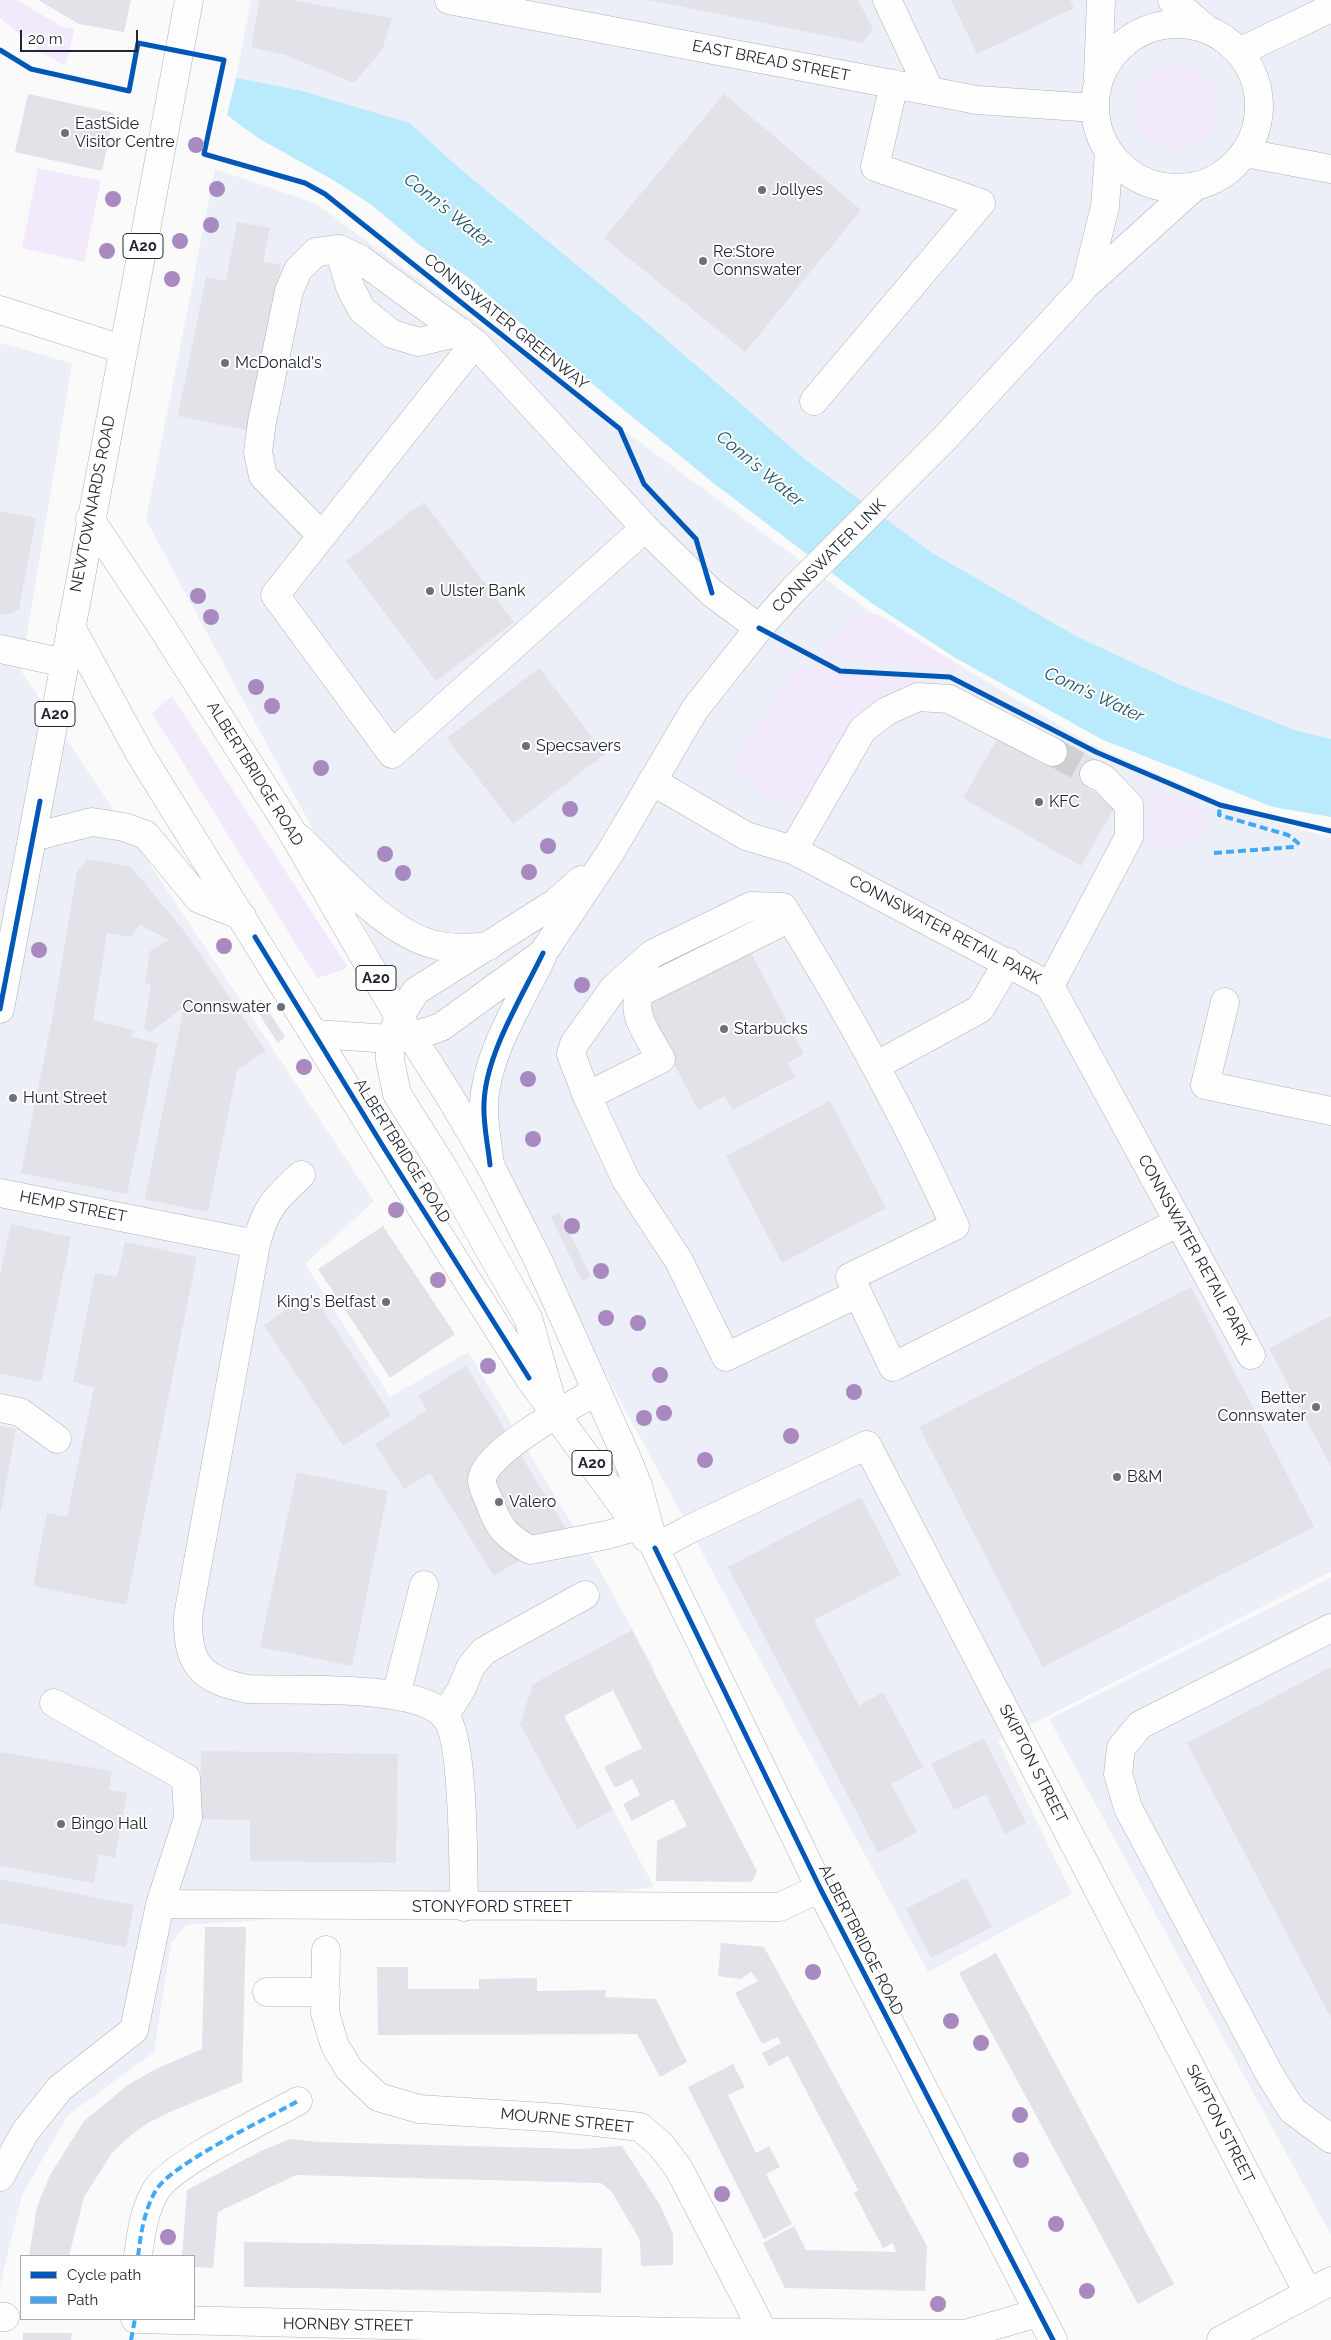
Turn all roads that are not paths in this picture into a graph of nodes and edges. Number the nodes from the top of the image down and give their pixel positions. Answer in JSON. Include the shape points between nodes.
{"nodes":[{"id":1,"x":189,"y":0,"type":"edge"},
{"id":2,"x":449,"y":0,"type":"edge"},
{"id":3,"x":887,"y":0,"type":"edge"},
{"id":4,"x":1101,"y":0,"type":"edge"},
{"id":5,"x":1172,"y":0,"type":"edge"},
{"id":6,"x":1331,"y":8,"type":"edge"},
{"id":7,"x":1205,"y":28,"type":"junction"},
{"id":8,"x":1239,"y":52,"type":"junction"},
{"id":9,"x":894,"y":84,"type":"junction"},
{"id":10,"x":930,"y":91,"type":"junction"},
{"id":11,"x":1096,"y":94,"type":"junction"},
{"id":12,"x":1109,"y":153,"type":"junction"},
{"id":13,"x":1245,"y":153,"type":"junction"},
{"id":14,"x":1331,"y":169,"type":"edge"},
{"id":15,"x":1193,"y":188,"type":"junction"},
{"id":16,"x":339,"y":249,"type":"junction"},
{"id":17,"x":1085,"y":286,"type":"junction"},
{"id":18,"x":0,"y":310,"type":"edge"},
{"id":19,"x":468,"y":338,"type":"junction"},
{"id":20,"x":122,"y":349,"type":"junction"},
{"id":21,"x":814,"y":401,"type":"dead end"},
{"id":22,"x":90,"y":519,"type":"junction"},
{"id":23,"x":645,"y":528,"type":"junction"},
{"id":24,"x":322,"y":536,"type":"junction"},
{"id":25,"x":70,"y":627,"type":"junction"},
{"id":26,"x":759,"y":628,"type":"junction"},
{"id":27,"x":0,"y":649,"type":"edge"},
{"id":28,"x":65,"y":662,"type":"junction"},
{"id":29,"x":1053,"y":752,"type":"tunnel mouth"},
{"id":30,"x":1094,"y":774,"type":"tunnel mouth"},
{"id":31,"x":652,"y":781,"type":"junction"},
{"id":32,"x":291,"y":830,"type":"junction"},
{"id":33,"x":33,"y":837,"type":"junction"},
{"id":34,"x":793,"y":850,"type":"junction"},
{"id":35,"x":610,"y":853,"type":"junction"},
{"id":36,"x":9,"y":913,"type":"edge"},
{"id":37,"x":242,"y":916,"type":"junction"},
{"id":38,"x":790,"y":918,"type":"junction"},
{"id":39,"x":489,"y":946,"type":"junction"},
{"id":40,"x":544,"y":953,"type":"junction"},
{"id":41,"x":1008,"y":962,"type":"junction"},
{"id":42,"x":1050,"y":986,"type":"junction"},
{"id":43,"x":1226,"y":1002,"type":"dead end"},
{"id":44,"x":0,"y":1009,"type":"edge"},
{"id":45,"x":400,"y":1031,"type":"junction"},
{"id":46,"x":316,"y":1034,"type":"junction"},
{"id":47,"x":877,"y":1065,"type":"junction"},
{"id":48,"x":587,"y":1096,"type":"junction"},
{"id":49,"x":1331,"y":1111,"type":"edge"},
{"id":50,"x":490,"y":1165,"type":"junction"},
{"id":51,"x":301,"y":1175,"type":"dead end"},
{"id":52,"x":0,"y":1193,"type":"edge"},
{"id":53,"x":1179,"y":1222,"type":"junction"},
{"id":54,"x":256,"y":1244,"type":"junction"},
{"id":55,"x":858,"y":1294,"type":"junction"},
{"id":56,"x":1252,"y":1355,"type":"dead end"},
{"id":57,"x":597,"y":1391,"type":"junction"},
{"id":58,"x":0,"y":1408,"type":"edge"},
{"id":59,"x":556,"y":1414,"type":"junction"},
{"id":60,"x":57,"y":1439,"type":"dead end"},
{"id":61,"x":647,"y":1533,"type":"junction"},
{"id":62,"x":424,"y":1585,"type":"dead end"},
{"id":63,"x":586,"y":1595,"type":"dead end"},
{"id":64,"x":1331,"y":1628,"type":"edge"},
{"id":65,"x":396,"y":1696,"type":"junction"},
{"id":66,"x":54,"y":1703,"type":"dead end"},
{"id":67,"x":444,"y":1716,"type":"junction"},
{"id":68,"x":820,"y":1888,"type":"junction"},
{"id":69,"x":160,"y":1904,"type":"junction"},
{"id":70,"x":464,"y":1907,"type":"junction"},
{"id":71,"x":326,"y":1950,"type":"dead end"},
{"id":72,"x":267,"y":1992,"type":"dead end"},
{"id":73,"x":326,"y":1992,"type":"junction"},
{"id":74,"x":298,"y":2101,"type":"dead end"},
{"id":75,"x":1331,"y":2139,"type":"edge"},
{"id":76,"x":0,"y":2177,"type":"edge"},
{"id":77,"x":138,"y":2255,"type":"edge"},
{"id":78,"x":1320,"y":2287,"type":"edge"},
{"id":79,"x":1038,"y":2313,"type":"junction"},
{"id":80,"x":134,"y":2326,"type":"edge"},
{"id":81,"x":764,"y":2333,"type":"junction"},
{"id":82,"x":676,"y":2336,"type":"edge"},
{"id":83,"x":1053,"y":2340,"type":"edge"},
{"id":84,"x":1221,"y":2340,"type":"edge"}],
"edges":[{"from":1,"to":20,"type":"street","name":"NEWTOWNARDS ROAD","number":"A20"},
{"from":2,"to":9,"type":"street","name":"EAST BREAD STREET"},
{"from":3,"to":10,"type":"street"},
{"from":4,"to":11,"type":"street"},
{"from":5,"to":7,"type":"street"},
{"from":6,"to":8,"type":"street"},
{"from":7,"to":8,"type":"street","via":[[1228,41]]},
{"from":7,"to":11,"type":"street","via":[[1178,23],[1152,27],[1128,39],[1109,58]]},
{"from":8,"to":13,"type":"street","via":[[1247,61],[1257,86],[1260,114],[1253,141]]},
{"from":9,"to":10,"type":"street","name":"EAST BREAD STREET"},
{"from":9,"to":21,"type":"street","via":[[875,167],[981,203]]},
{"from":10,"to":11,"type":"street","name":"EAST BREAD STREET","via":[[977,100]]},
{"from":11,"to":12,"type":"street","via":[[1099,134]]},
{"from":12,"to":15,"type":"street","via":[[1124,170],[1142,182],[1167,189]]},
{"from":12,"to":17,"type":"street","name":"CONNSWATER LINK","via":[[1105,207]]},
{"from":13,"to":14,"type":"street"},
{"from":13,"to":15,"type":"street","via":[[1218,178]]},
{"from":15,"to":17,"type":"street","name":"CONNSWATER LINK"},
{"from":16,"to":19,"type":"street","via":[[360,259]]},
{"from":16,"to":19,"type":"street","via":[[350,287],[362,310],[392,334],[419,342]]},
{"from":16,"to":24,"type":"street","via":[[316,252],[298,270],[289,292],[258,452],[263,476]]},
{"from":17,"to":26,"type":"street","name":"CONNSWATER LINK","via":[[896,488]]},
{"from":18,"to":20,"type":"street"},
{"from":19,"to":23,"type":"street"},
{"from":19,"to":24,"type":"street"},
{"from":20,"to":22,"type":"street","name":"NEWTOWNARDS ROAD","number":"A20"},
{"from":22,"to":25,"type":"street","name":"NEWTOWNARDS ROAD","number":"A20"},
{"from":22,"to":32,"type":"street","name":"ALBERTBRIDGE ROAD","number":"A20"},
{"from":23,"to":24,"type":"street","via":[[392,754],[275,596]]},
{"from":23,"to":26,"type":"street","via":[[712,594]]},
{"from":25,"to":28,"type":"street","name":"NEWTOWNARDS ROAD","number":"A20"},
{"from":25,"to":37,"type":"street","name":"ALBERTBRIDGE ROAD","number":"A20","via":[[140,754]]},
{"from":26,"to":31,"type":"street","name":"CONNSWATER LINK","via":[[695,709]]},
{"from":27,"to":28,"type":"street"},
{"from":28,"to":33,"type":"street","name":"NEWTOWNARDS ROAD","number":"A20"},
{"from":29,"to":34,"type":"street","via":[[949,699],[918,697],[887,711],[863,729]]},
{"from":30,"to":42,"type":"street","via":[[1104,779],[1129,805],[1129,837]]},
{"from":31,"to":34,"type":"street","name":"CONNSWATER RETAIL PARK","via":[[746,836]]},
{"from":31,"to":35,"type":"street","name":"CONNSWATER LINK"},
{"from":32,"to":39,"type":"street","name":"CONNSWATER LINK","via":[[386,921],[413,938],[436,945]]},
{"from":32,"to":45,"type":"street","name":"ALBERTBRIDGE ROAD","number":"A20"},
{"from":33,"to":36,"type":"street","name":"NEWTOWNARDS ROAD","number":"A20"},
{"from":33,"to":37,"type":"street","via":[[92,822],[124,827],[146,835],[199,899]]},
{"from":34,"to":41,"type":"street","name":"CONNSWATER RETAIL PARK"},
{"from":35,"to":39,"type":"street","name":"CONNSWATER LINK","via":[[555,903]]},
{"from":35,"to":40,"type":"street","name":"CONNSWATER LINK"},
{"from":36,"to":44,"type":"street","name":"NEWTOWNARDS ROAD","number":"A20"},
{"from":37,"to":46,"type":"street","name":"ALBERTBRIDGE ROAD","number":"A20"},
{"from":38,"to":47,"type":"street"},
{"from":38,"to":48,"type":"street","via":[[641,992],[637,998],[637,1012],[661,1059]]},
{"from":38,"to":48,"type":"street","via":[[783,907],[752,906],[652,954],[614,988],[574,1044],[571,1054]]},
{"from":39,"to":45,"type":"street","name":"CONNSWATER LINK","via":[[416,991]]},
{"from":40,"to":45,"type":"street","name":"CONNSWATER LINK","via":[[441,1027]]},
{"from":40,"to":50,"type":"street","name":"CONNSWATER LINK","via":[[502,1036],[487,1081],[484,1105]]},
{"from":41,"to":42,"type":"street","name":"CONNSWATER RETAIL PARK"},
{"from":41,"to":47,"type":"street","via":[[980,1009]]},
{"from":42,"to":53,"type":"street","name":"CONNSWATER RETAIL PARK"},
{"from":43,"to":49,"type":"street","via":[[1205,1085]]},
{"from":45,"to":46,"type":"street","name":"CONNSWATER LINK"},
{"from":45,"to":50,"type":"street","name":"ALBERTBRIDGE ROAD","number":"A20","via":[[450,1097]]},
{"from":45,"to":59,"type":"street","via":[[390,1060],[397,1094],[528,1318]]},
{"from":46,"to":59,"type":"street","name":"ALBERTBRIDGE ROAD","number":"A20","via":[[529,1378]]},
{"from":47,"to":55,"type":"street","via":[[917,1141],[955,1226],[850,1277]]},
{"from":48,"to":55,"type":"street","via":[[626,1180],[679,1261],[726,1357]]},
{"from":50,"to":57,"type":"street","name":"ALBERTBRIDGE ROAD","number":"A20","via":[[537,1258]]},
{"from":51,"to":54,"type":"street","via":[[267,1210]]},
{"from":52,"to":54,"type":"street","name":"HEMP STREET"},
{"from":53,"to":55,"type":"street","via":[[893,1367]]},
{"from":53,"to":56,"type":"street","name":"CONNSWATER RETAIL PARK"},
{"from":54,"to":65,"type":"street","via":[[188,1616],[193,1659],[207,1674],[230,1686]]},
{"from":57,"to":59,"type":"street"},
{"from":57,"to":61,"type":"street","name":"ALBERTBRIDGE ROAD","number":"A20","via":[[638,1486]]},
{"from":58,"to":60,"type":"street","via":[[20,1412]]},
{"from":59,"to":61,"type":"street","name":"ALBERTBRIDGE ROAD","number":"A20"},
{"from":59,"to":61,"type":"street","via":[[530,1430],[487,1467],[482,1481],[496,1520],[509,1538],[530,1550]]},
{"from":61,"to":68,"type":"street","name":"ALBERTBRIDGE ROAD","number":"A20"},
{"from":61,"to":78,"type":"street","name":"SKIPTON STREET","via":[[693,1528],[867,1445]]},
{"from":62,"to":65,"type":"street"},
{"from":63,"to":67,"type":"street","via":[[479,1655]]},
{"from":64,"to":75,"type":"street","via":[[1140,1725],[1121,1748],[1118,1774],[1128,1808],[1270,2075],[1292,2110]]},
{"from":65,"to":67,"type":"street","via":[[430,1705]]},
{"from":66,"to":69,"type":"street","via":[[186,1778],[188,1818]]},
{"from":67,"to":70,"type":"street","via":[[451,1727],[458,1764]]},
{"from":68,"to":70,"type":"street","name":"STONYFORD STREET","via":[[780,1907]]},
{"from":68,"to":79,"type":"street","name":"ALBERTBRIDGE ROAD","number":"A20"},
{"from":69,"to":70,"type":"street","name":"STONYFORD STREET"},
{"from":69,"to":76,"type":"street","via":[[134,2030],[60,2088],[25,2132]]},
{"from":71,"to":73,"type":"street","name":"MOURNE STREET"},
{"from":72,"to":73,"type":"street"},
{"from":73,"to":81,"type":"street","name":"MOURNE STREET","via":[[325,2014],[335,2046],[349,2069],[378,2097],[419,2109],[640,2127],[661,2145],[679,2169]]},
{"from":74,"to":77,"type":"street","via":[[181,2166],[157,2189],[143,2220]]},
{"from":78,"to":84,"type":"street"},
{"from":79,"to":81,"type":"street","name":"HORNBY STREET","via":[[965,2334]]},
{"from":79,"to":83,"type":"street","name":"ALBERTBRIDGE ROAD","number":"A20"},
{"from":80,"to":82,"type":"street","name":"HORNBY STREET"},
{"from":81,"to":82,"type":"street","name":"HORNBY STREET"}]}
